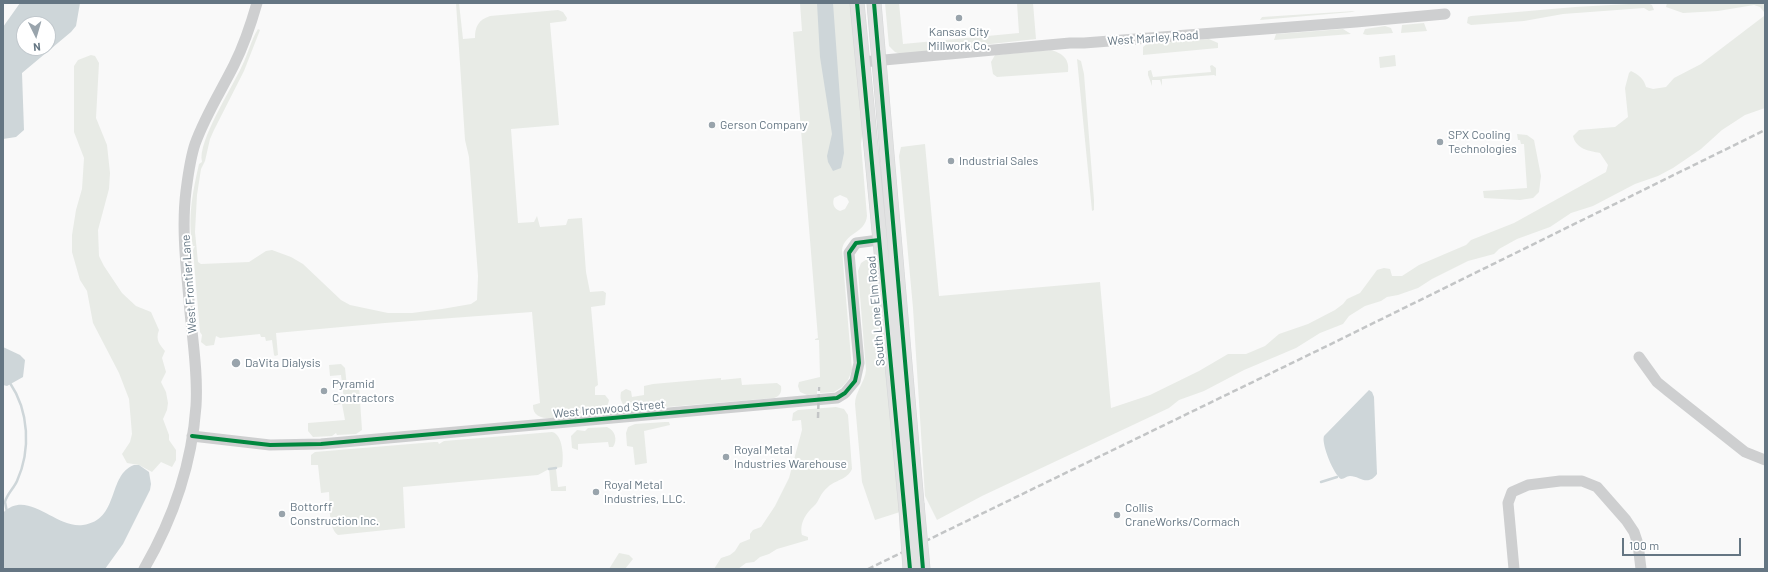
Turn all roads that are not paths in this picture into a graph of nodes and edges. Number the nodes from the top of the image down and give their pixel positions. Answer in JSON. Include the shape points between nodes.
{"nodes":[{"id":1,"x":257,"y":3,"type":"edge"},
{"id":2,"x":857,"y":3,"type":"edge"},
{"id":3,"x":874,"y":3,"type":"edge"},
{"id":4,"x":1445,"y":14,"type":"dead end"},
{"id":5,"x":879,"y":61,"type":"junction"},
{"id":6,"x":862,"y":62,"type":"junction"},
{"id":7,"x":879,"y":240,"type":"junction"},
{"id":8,"x":1639,"y":357,"type":"dead end"},
{"id":9,"x":192,"y":436,"type":"junction"},
{"id":10,"x":1765,"y":460,"type":"edge"},
{"id":11,"x":911,"y":506,"type":"junction"},
{"id":12,"x":144,"y":569,"type":"edge"},
{"id":13,"x":910,"y":569,"type":"edge"},
{"id":14,"x":923,"y":569,"type":"edge"},
{"id":15,"x":1514,"y":569,"type":"edge"},
{"id":16,"x":1641,"y":569,"type":"edge"}],
"edges":[{"from":1,"to":9,"type":"street","name":"West Frontier Lane","via":[[242,47],[196,144],[186,192],[185,244],[196,387]]},
{"from":2,"to":6,"type":"main road","name":"South Lone Elm Road"},
{"from":3,"to":5,"type":"main road","name":"South Lone Elm Road"},
{"from":4,"to":5,"type":"street","name":"West Marley Road","via":[[1084,43],[1070,42]]},
{"from":5,"to":6,"type":"street","name":"West Marley Road"},
{"from":5,"to":11,"type":"main road","name":"South Lone Elm Road"},
{"from":6,"to":7,"type":"main road","name":"South Lone Elm Road"},
{"from":7,"to":9,"type":"street","name":"West Ironwood Street","via":[[856,243],[849,253],[859,363],[855,381],[845,394],[838,398],[321,444],[270,445]]},
{"from":7,"to":11,"type":"main road","name":"South Lone Elm Road"},
{"from":8,"to":10,"type":"street","via":[[1657,382],[1668,391],[1745,452]]},
{"from":9,"to":12,"type":"street","name":"West Frontier Lane","via":[[178,496],[162,536]]},
{"from":11,"to":13,"type":"main road","name":"South Lone Elm Road","bridge":true},
{"from":11,"to":14,"type":"main road","name":"South Lone Elm Road","bridge":true},
{"from":15,"to":16,"type":"street","via":[[1508,503],[1512,492],[1528,485],[1582,481],[1598,487],[1634,532]]}]}
